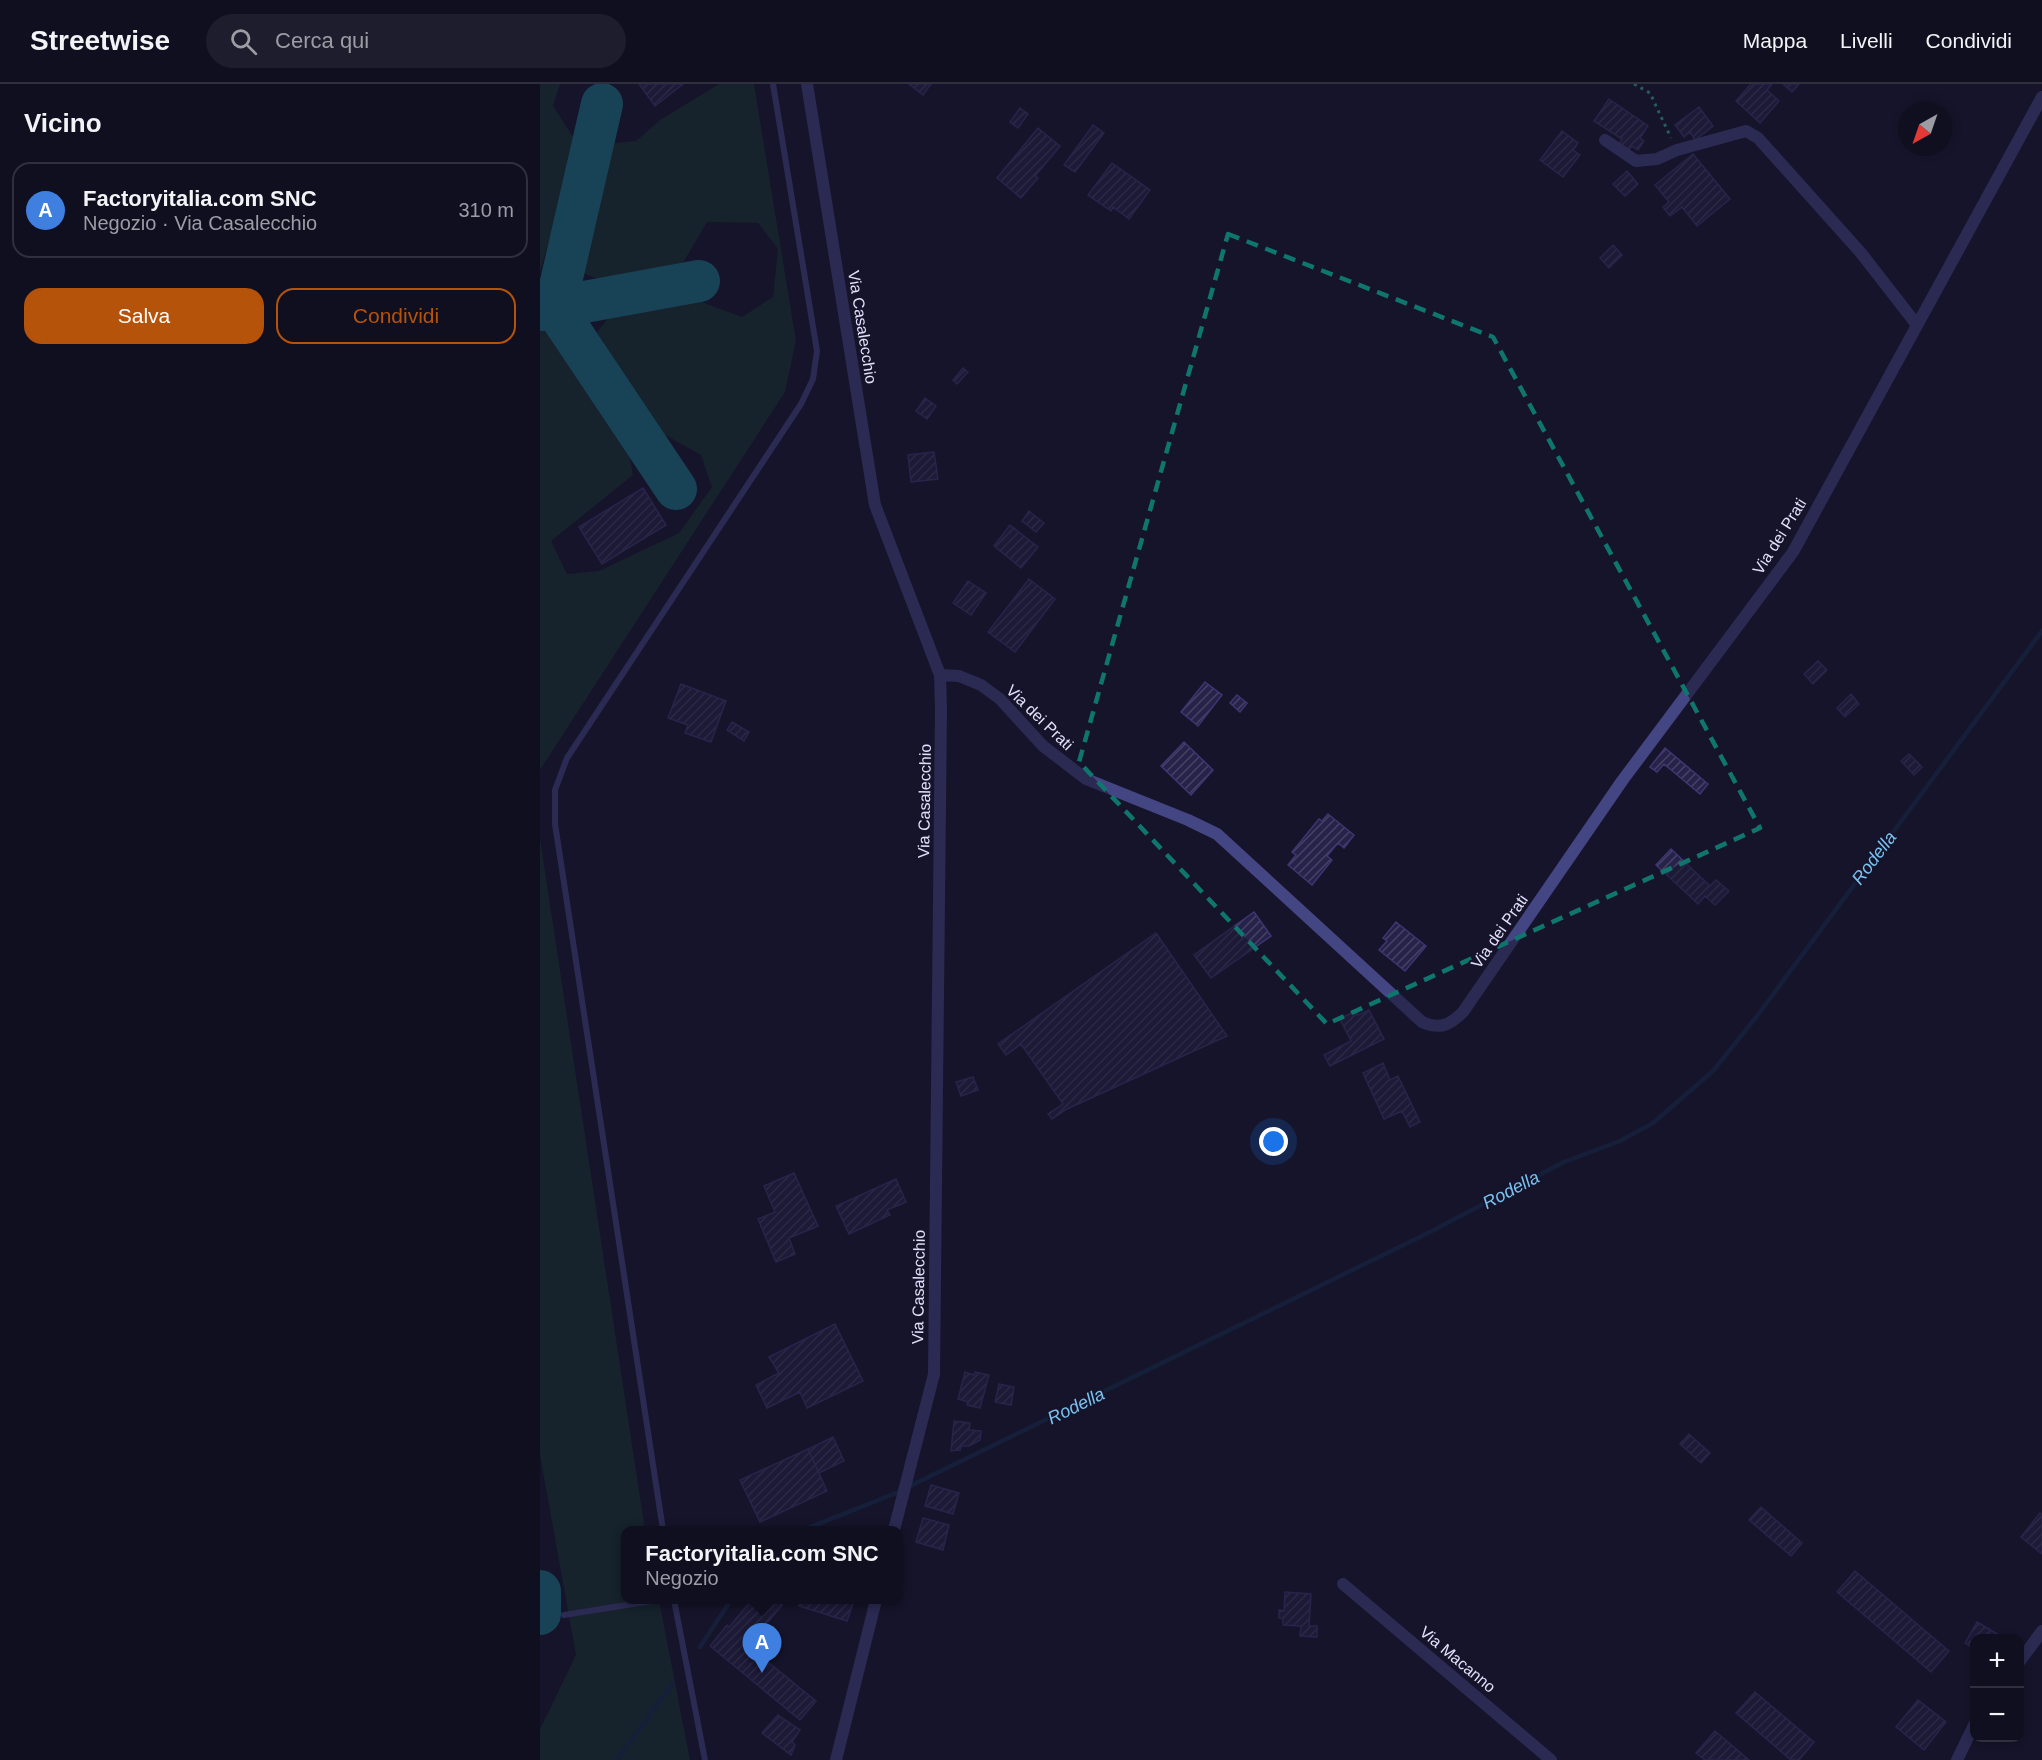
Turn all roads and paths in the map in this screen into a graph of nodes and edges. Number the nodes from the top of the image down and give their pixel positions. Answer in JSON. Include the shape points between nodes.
{"nodes":[{"id":1,"x":772,"y":84,"type":"edge"},
{"id":2,"x":807,"y":84,"type":"edge"},
{"id":3,"x":1634,"y":84,"type":"edge"},
{"id":4,"x":2042,"y":97,"type":"edge"},
{"id":5,"x":1605,"y":140,"type":"dead end"},
{"id":6,"x":1677,"y":150,"type":"junction"},
{"id":7,"x":1917,"y":325,"type":"junction"},
{"id":8,"x":940,"y":675,"type":"junction"},
{"id":9,"x":662,"y":1526,"type":"edge"},
{"id":10,"x":895,"y":1526,"type":"edge"},
{"id":11,"x":1343,"y":1584,"type":"dead end"},
{"id":12,"x":629,"y":1604,"type":"edge"},
{"id":13,"x":675,"y":1604,"type":"edge"},
{"id":14,"x":875,"y":1604,"type":"edge"},
{"id":15,"x":564,"y":1615,"type":"dead end"},
{"id":16,"x":2042,"y":1631,"type":"edge"},
{"id":17,"x":2024,"y":1654,"type":"edge"},
{"id":18,"x":1970,"y":1733,"type":"edge"},
{"id":19,"x":705,"y":1760,"type":"edge"},
{"id":20,"x":836,"y":1760,"type":"edge"},
{"id":21,"x":1551,"y":1760,"type":"edge"},
{"id":22,"x":1957,"y":1760,"type":"edge"}],
"edges":[{"from":1,"to":9,"type":"lane","via":[[817,351],[813,379],[801,404],[567,758],[555,790],[555,824]]},
{"from":2,"to":8,"type":"street","name":"Via Casalecchio","via":[[875,505]]},
{"from":3,"to":6,"type":"path","via":[[1650,93]]},
{"from":4,"to":7,"type":"street","name":"Via dei Prati"},
{"from":5,"to":6,"type":"street","via":[[1636,161],[1657,159]]},
{"from":6,"to":7,"type":"street","via":[[1746,131],[1758,138],[1861,253]]},
{"from":7,"to":8,"type":"street","name":"Via dei Prati","via":[[1793,552],[1622,782],[1463,1012],[1443,1026],[1422,1022],[1217,834],[1086,779],[1043,746],[1000,699],[981,685],[959,676]]},
{"from":8,"to":10,"type":"street","name":"Via Casalecchio","via":[[934,1374]]},
{"from":11,"to":21,"type":"street","name":"Via Macanno"},
{"from":12,"to":15,"type":"lane"},
{"from":13,"to":19,"type":"lane"},
{"from":14,"to":20,"type":"street"},
{"from":16,"to":17,"type":"street"},
{"from":18,"to":22,"type":"street"}]}
